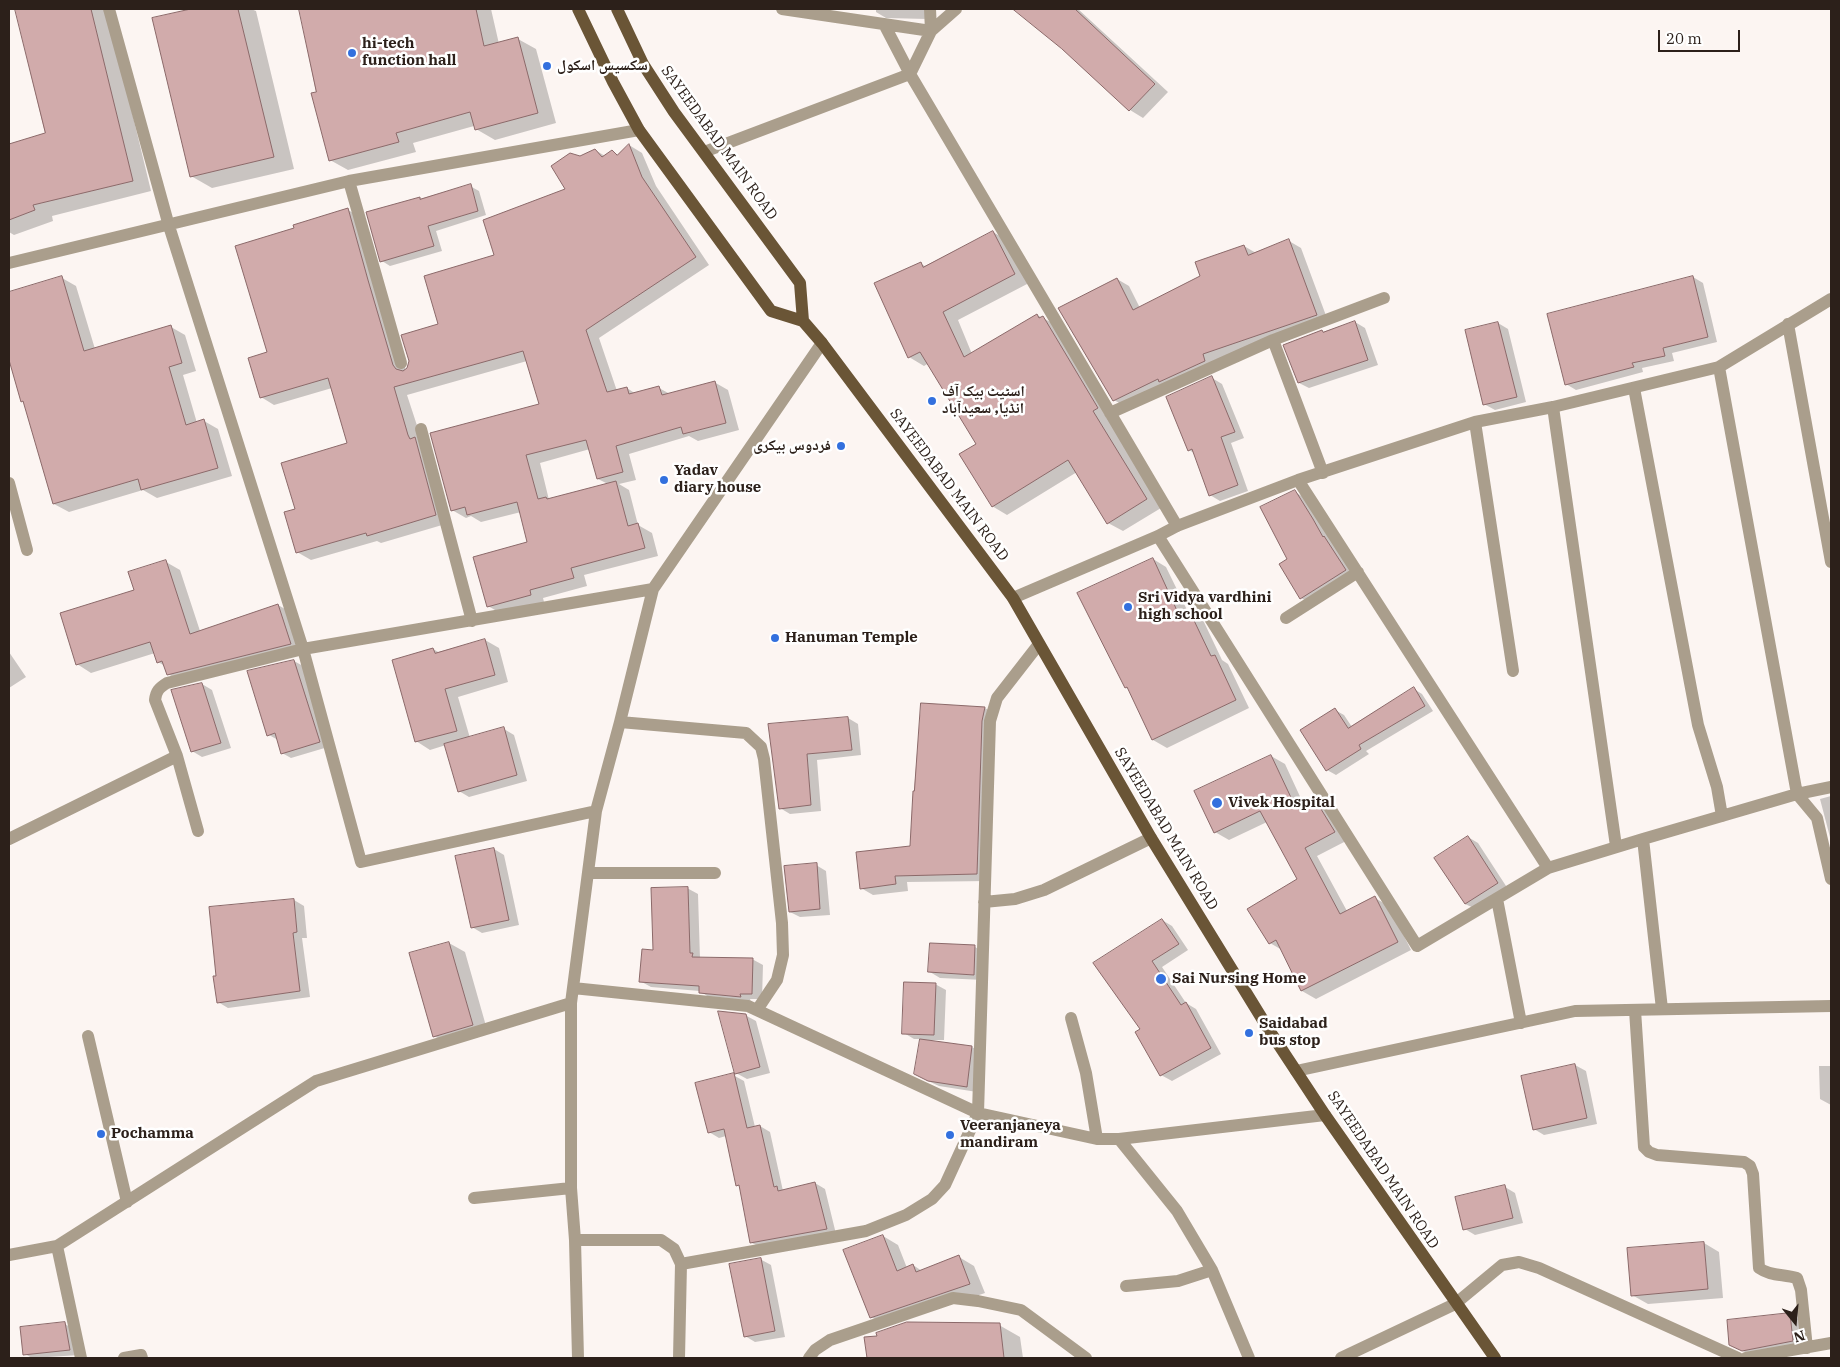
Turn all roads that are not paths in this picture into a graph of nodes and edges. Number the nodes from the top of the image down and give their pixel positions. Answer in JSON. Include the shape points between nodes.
{"nodes":[{"id":1,"x":109,"y":9,"type":"edge"},
{"id":2,"x":578,"y":9,"type":"edge"},
{"id":3,"x":617,"y":9,"type":"edge"},
{"id":4,"x":782,"y":9,"type":"edge"},
{"id":5,"x":930,"y":9,"type":"edge"},
{"id":6,"x":956,"y":9,"type":"edge"},
{"id":7,"x":884,"y":24,"type":"junction"},
{"id":8,"x":931,"y":31,"type":"junction"},
{"id":9,"x":910,"y":74,"type":"junction"},
{"id":10,"x":639,"y":130,"type":"junction"},
{"id":11,"x":704,"y":152,"type":"junction"},
{"id":12,"x":349,"y":182,"type":"junction"},
{"id":13,"x":169,"y":226,"type":"junction"},
{"id":14,"x":9,"y":264,"type":"edge"},
{"id":15,"x":1384,"y":298,"type":"dead end"},
{"id":16,"x":1831,"y":299,"type":"edge"},
{"id":17,"x":803,"y":321,"type":"junction"},
{"id":18,"x":1788,"y":324,"type":"junction"},
{"id":19,"x":1273,"y":340,"type":"junction"},
{"id":20,"x":822,"y":343,"type":"junction"},
{"id":21,"x":401,"y":363,"type":"dead end"},
{"id":22,"x":1719,"y":367,"type":"junction"},
{"id":23,"x":1634,"y":388,"type":"junction"},
{"id":24,"x":1553,"y":407,"type":"junction"},
{"id":25,"x":1110,"y":413,"type":"junction"},
{"id":26,"x":1475,"y":422,"type":"junction"},
{"id":27,"x":421,"y":429,"type":"dead end"},
{"id":28,"x":1323,"y":473,"type":"junction"},
{"id":29,"x":1298,"y":480,"type":"junction"},
{"id":30,"x":9,"y":483,"type":"edge"},
{"id":31,"x":1177,"y":526,"type":"junction"},
{"id":32,"x":1158,"y":536,"type":"junction"},
{"id":33,"x":27,"y":550,"type":"dead end"},
{"id":34,"x":1831,"y":562,"type":"edge"},
{"id":35,"x":1358,"y":572,"type":"junction"},
{"id":36,"x":653,"y":589,"type":"junction"},
{"id":37,"x":1013,"y":598,"type":"junction"},
{"id":38,"x":1286,"y":618,"type":"dead end"},
{"id":39,"x":472,"y":621,"type":"junction"},
{"id":40,"x":1039,"y":644,"type":"junction"},
{"id":41,"x":303,"y":648,"type":"junction"},
{"id":42,"x":1513,"y":671,"type":"dead end"},
{"id":43,"x":620,"y":722,"type":"junction"},
{"id":44,"x":177,"y":756,"type":"junction"},
{"id":45,"x":1831,"y":787,"type":"edge"},
{"id":46,"x":1797,"y":794,"type":"junction"},
{"id":47,"x":596,"y":811,"type":"junction"},
{"id":48,"x":1722,"y":816,"type":"junction"},
{"id":49,"x":198,"y":831,"type":"dead end"},
{"id":50,"x":1151,"y":838,"type":"junction"},
{"id":51,"x":1643,"y":838,"type":"junction"},
{"id":52,"x":9,"y":839,"type":"edge"},
{"id":53,"x":1616,"y":846,"type":"junction"},
{"id":54,"x":1548,"y":868,"type":"junction"},
{"id":55,"x":588,"y":873,"type":"junction"},
{"id":56,"x":716,"y":873,"type":"dead end"},
{"id":57,"x":1831,"y":878,"type":"edge"},
{"id":58,"x":1497,"y":899,"type":"junction"},
{"id":59,"x":984,"y":902,"type":"junction"},
{"id":60,"x":573,"y":988,"type":"junction"},
{"id":61,"x":571,"y":1003,"type":"junction"},
{"id":62,"x":1831,"y":1006,"type":"edge"},
{"id":63,"x":1662,"y":1009,"type":"junction"},
{"id":64,"x":757,"y":1010,"type":"junction"},
{"id":65,"x":1635,"y":1010,"type":"junction"},
{"id":66,"x":1072,"y":1018,"type":"dead end"},
{"id":67,"x":1521,"y":1023,"type":"junction"},
{"id":68,"x":88,"y":1036,"type":"dead end"},
{"id":69,"x":1296,"y":1071,"type":"junction"},
{"id":70,"x":978,"y":1112,"type":"junction"},
{"id":71,"x":1325,"y":1115,"type":"junction"},
{"id":72,"x":1097,"y":1139,"type":"junction"},
{"id":73,"x":1119,"y":1139,"type":"junction"},
{"id":74,"x":571,"y":1188,"type":"junction"},
{"id":75,"x":474,"y":1198,"type":"dead end"},
{"id":76,"x":127,"y":1202,"type":"junction"},
{"id":77,"x":575,"y":1240,"type":"junction"},
{"id":78,"x":57,"y":1246,"type":"junction"},
{"id":79,"x":9,"y":1255,"type":"edge"},
{"id":80,"x":681,"y":1264,"type":"junction"},
{"id":81,"x":1212,"y":1270,"type":"junction"},
{"id":82,"x":1126,"y":1286,"type":"dead end"},
{"id":83,"x":1455,"y":1304,"type":"junction"},
{"id":84,"x":1831,"y":1343,"type":"edge"},
{"id":85,"x":1807,"y":1348,"type":"junction"},
{"id":86,"x":82,"y":1358,"type":"edge"},
{"id":87,"x":124,"y":1358,"type":"edge"},
{"id":88,"x":142,"y":1358,"type":"edge"},
{"id":89,"x":578,"y":1358,"type":"edge"},
{"id":90,"x":679,"y":1358,"type":"edge"},
{"id":91,"x":809,"y":1358,"type":"edge"},
{"id":92,"x":1086,"y":1358,"type":"edge"},
{"id":93,"x":1249,"y":1358,"type":"edge"},
{"id":94,"x":1341,"y":1358,"type":"edge"},
{"id":95,"x":1495,"y":1358,"type":"edge"},
{"id":96,"x":1738,"y":1358,"type":"edge"},
{"id":97,"x":1746,"y":1358,"type":"edge"}],
"edges":[{"from":1,"to":13,"type":"street"},
{"from":2,"to":10,"type":"main road"},
{"from":3,"to":11,"type":"main road","name":"SAYEEDABAD MAIN ROAD","via":[[643,64]]},
{"from":4,"to":7,"type":"street"},
{"from":5,"to":8,"type":"street"},
{"from":6,"to":8,"type":"street"},
{"from":7,"to":8,"type":"street"},
{"from":7,"to":9,"type":"street"},
{"from":8,"to":9,"type":"street"},
{"from":9,"to":11,"type":"street"},
{"from":9,"to":25,"type":"street"},
{"from":10,"to":12,"type":"street"},
{"from":10,"to":17,"type":"main road","via":[[771,311]]},
{"from":11,"to":17,"type":"main road","name":"SAYEEDABAD MAIN ROAD","via":[[800,283]]},
{"from":12,"to":13,"type":"street"},
{"from":12,"to":21,"type":"street"},
{"from":13,"to":14,"type":"street"},
{"from":13,"to":41,"type":"street"},
{"from":15,"to":19,"type":"street"},
{"from":16,"to":18,"type":"street"},
{"from":17,"to":20,"type":"main road","name":"SAYEEDABAD MAIN ROAD"},
{"from":18,"to":22,"type":"street"},
{"from":18,"to":34,"type":"street"},
{"from":19,"to":25,"type":"street"},
{"from":19,"to":28,"type":"street"},
{"from":20,"to":36,"type":"street"},
{"from":20,"to":37,"type":"main road","name":"SAYEEDABAD MAIN ROAD"},
{"from":22,"to":23,"type":"street"},
{"from":22,"to":46,"type":"street"},
{"from":23,"to":24,"type":"street"},
{"from":23,"to":48,"type":"street","via":[[1698,725],[1717,787]]},
{"from":24,"to":26,"type":"street"},
{"from":24,"to":53,"type":"street"},
{"from":25,"to":31,"type":"street"},
{"from":26,"to":28,"type":"street"},
{"from":26,"to":42,"type":"street"},
{"from":27,"to":39,"type":"street"},
{"from":28,"to":29,"type":"street"},
{"from":29,"to":31,"type":"street"},
{"from":29,"to":35,"type":"street"},
{"from":30,"to":33,"type":"street"},
{"from":31,"to":32,"type":"street"},
{"from":32,"to":37,"type":"street"},
{"from":32,"to":58,"type":"street","via":[[1418,946]]},
{"from":35,"to":38,"type":"street"},
{"from":35,"to":54,"type":"street"},
{"from":36,"to":39,"type":"street"},
{"from":36,"to":43,"type":"street"},
{"from":37,"to":40,"type":"main road","name":"SAYEEDABAD MAIN ROAD"},
{"from":39,"to":41,"type":"street"},
{"from":40,"to":50,"type":"main road","name":"SAYEEDABAD MAIN ROAD"},
{"from":40,"to":59,"type":"street","via":[[997,698],[990,721]]},
{"from":41,"to":44,"type":"street","via":[[160,687],[155,700]]},
{"from":41,"to":47,"type":"street","via":[[361,862]]},
{"from":43,"to":47,"type":"street"},
{"from":43,"to":64,"type":"street","via":[[746,733],[761,747],[783,955],[777,980]]},
{"from":44,"to":49,"type":"street"},
{"from":44,"to":52,"type":"street"},
{"from":45,"to":46,"type":"street"},
{"from":46,"to":48,"type":"street"},
{"from":46,"to":57,"type":"street","via":[[1817,818]]},
{"from":47,"to":55,"type":"street"},
{"from":48,"to":51,"type":"street"},
{"from":50,"to":59,"type":"street","via":[[1044,890],[1015,899]]},
{"from":50,"to":69,"type":"main road","name":"SAYEEDABAD MAIN ROAD"},
{"from":51,"to":53,"type":"street"},
{"from":51,"to":63,"type":"street"},
{"from":53,"to":54,"type":"street"},
{"from":54,"to":58,"type":"street"},
{"from":55,"to":56,"type":"street"},
{"from":55,"to":60,"type":"street"},
{"from":58,"to":67,"type":"street"},
{"from":59,"to":70,"type":"street"},
{"from":60,"to":61,"type":"street"},
{"from":60,"to":64,"type":"street","via":[[748,1006]]},
{"from":61,"to":74,"type":"street"},
{"from":61,"to":76,"type":"street","via":[[316,1081]]},
{"from":62,"to":63,"type":"street"},
{"from":63,"to":65,"type":"street"},
{"from":64,"to":70,"type":"street"},
{"from":65,"to":67,"type":"street","via":[[1575,1011]]},
{"from":65,"to":85,"type":"street","via":[[1644,1147],[1657,1155],[1744,1162],[1750,1166],[1759,1268],[1767,1274],[1797,1278]]},
{"from":66,"to":72,"type":"street","via":[[1086,1073]]},
{"from":67,"to":69,"type":"street"},
{"from":68,"to":76,"type":"street"},
{"from":69,"to":71,"type":"main road","name":"SAYEEDABAD MAIN ROAD"},
{"from":70,"to":72,"type":"street"},
{"from":70,"to":80,"type":"street","via":[[945,1185],[932,1200],[906,1215],[866,1231]]},
{"from":71,"to":73,"type":"street"},
{"from":71,"to":83,"type":"main road","name":"SAYEEDABAD MAIN ROAD"},
{"from":72,"to":73,"type":"street"},
{"from":73,"to":81,"type":"street","via":[[1177,1211]]},
{"from":74,"to":75,"type":"street"},
{"from":74,"to":77,"type":"street"},
{"from":76,"to":78,"type":"street"},
{"from":77,"to":80,"type":"street","via":[[661,1240],[674,1249]]},
{"from":77,"to":89,"type":"street"},
{"from":78,"to":79,"type":"street"},
{"from":78,"to":86,"type":"street"},
{"from":80,"to":90,"type":"street"},
{"from":81,"to":82,"type":"street","via":[[1178,1281]]},
{"from":81,"to":93,"type":"street"},
{"from":83,"to":94,"type":"street"},
{"from":83,"to":95,"type":"main road","name":"SAYEEDABAD MAIN ROAD"},
{"from":83,"to":96,"type":"street","via":[[1502,1265],[1520,1262]]},
{"from":84,"to":85,"type":"street"},
{"from":85,"to":97,"type":"street"},
{"from":87,"to":88,"type":"street","via":[[141,1355]]},
{"from":91,"to":92,"type":"street","via":[[830,1340],[954,1298],[1021,1310]]}]}
